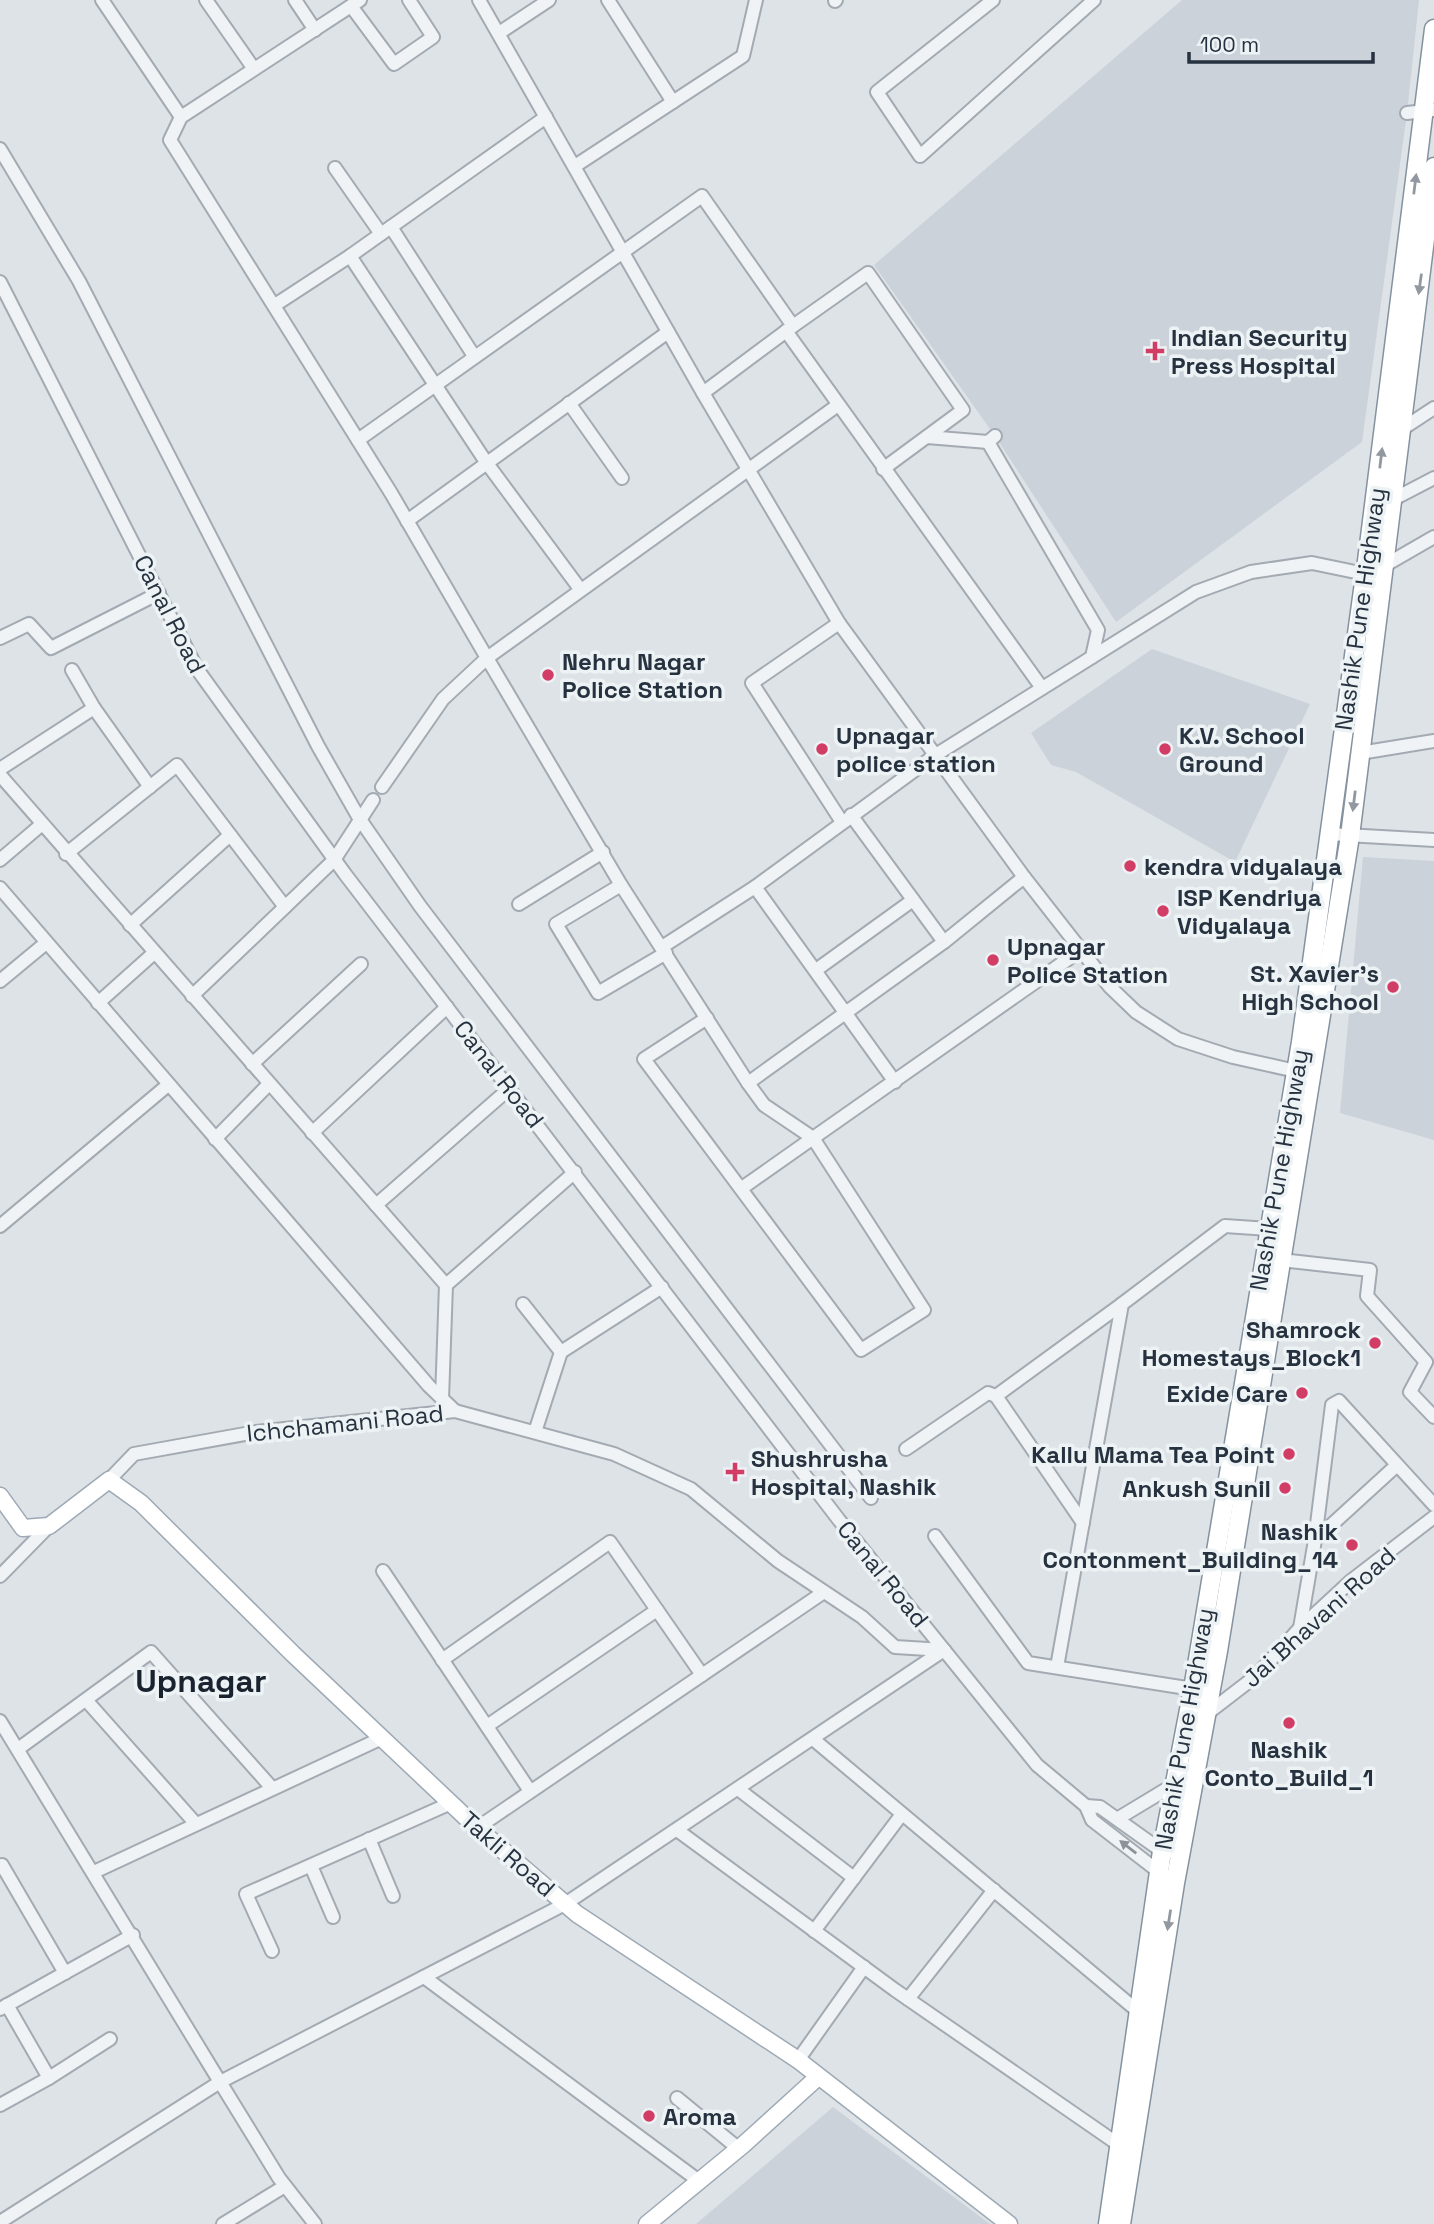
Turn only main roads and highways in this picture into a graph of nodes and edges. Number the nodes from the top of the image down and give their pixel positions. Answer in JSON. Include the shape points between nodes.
{"nodes":[{"id":1,"x":1434,"y":29,"type":"edge"},
{"id":2,"x":1422,"y":111,"type":"edge"},
{"id":3,"x":1428,"y":131,"type":"edge"},
{"id":4,"x":1434,"y":167,"type":"edge"},
{"id":5,"x":0,"y":1496,"type":"edge"},
{"id":6,"x":818,"y":2077,"type":"junction"},
{"id":7,"x":1126,"y":2149,"type":"junction"},
{"id":8,"x":647,"y":2224,"type":"edge"},
{"id":9,"x":1009,"y":2224,"type":"edge"},
{"id":10,"x":1108,"y":2224,"type":"edge"},
{"id":11,"x":1121,"y":2224,"type":"edge"}],
"edges":[{"from":1,"to":2,"type":"highway","name":"Nashik Pune Highway"},
{"from":2,"to":3,"type":"highway","name":"Nashik Pune Highway"},
{"from":7,"to":3,"type":"highway","name":"Nashik Pune Highway","one_way":true,"via":[[1162,1851],[1296,1071]]},
{"from":4,"to":7,"type":"highway","name":"Nashik Pune Highway","one_way":true,"via":[[1350,836],[1218,1651]]},
{"from":5,"to":6,"type":"main road","name":"Takli Road","via":[[23,1528],[49,1527],[109,1480],[141,1503],[477,1828],[565,1904]]},
{"from":6,"to":8,"type":"main road"},
{"from":6,"to":9,"type":"main road","name":"Takli Road"},
{"from":7,"to":10,"type":"highway","name":"Nashik Pune Highway"},
{"from":7,"to":11,"type":"highway","name":"Nashik Pune Highway"}]}
